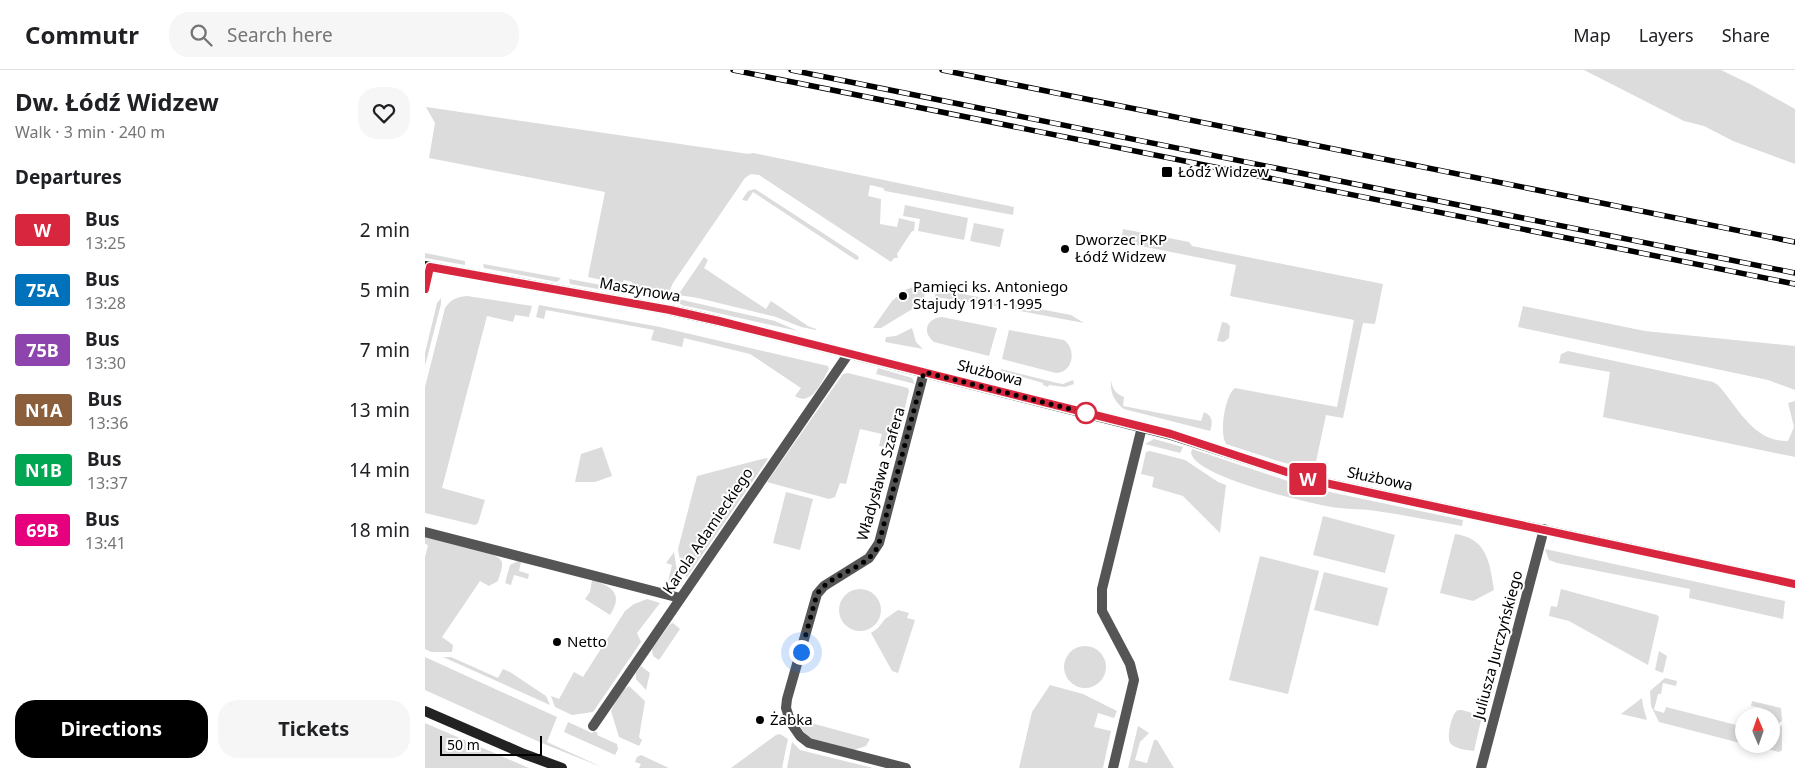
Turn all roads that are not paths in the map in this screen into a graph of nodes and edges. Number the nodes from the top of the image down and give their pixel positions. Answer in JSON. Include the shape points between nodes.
{"nodes":[{"id":1,"x":427,"y":267,"type":"edge"},
{"id":2,"x":425,"y":289,"type":"edge"},
{"id":3,"x":849,"y":353,"type":"junction"},
{"id":4,"x":924,"y":372,"type":"junction"},
{"id":5,"x":1142,"y":427,"type":"junction"},
{"id":6,"x":1544,"y":529,"type":"junction"},
{"id":7,"x":425,"y":532,"type":"edge"},
{"id":8,"x":1795,"y":584,"type":"edge"},
{"id":9,"x":680,"y":598,"type":"junction"},
{"id":10,"x":425,"y":711,"type":"edge"},
{"id":11,"x":593,"y":726,"type":"dead end"},
{"id":12,"x":562,"y":768,"type":"edge"},
{"id":13,"x":906,"y":768,"type":"edge"},
{"id":14,"x":1113,"y":768,"type":"edge"},
{"id":15,"x":1481,"y":768,"type":"edge"}],
"edges":[{"from":1,"to":2,"type":"street"},
{"from":1,"to":3,"type":"street","name":"Maszynowa","via":[[692,315]]},
{"from":3,"to":4,"type":"street","name":"Służbowa"},
{"from":3,"to":9,"type":"street","name":"Karola Adamieckiego"},
{"from":4,"to":5,"type":"street","name":"Służbowa"},
{"from":4,"to":13,"type":"street","name":"Władysława Szafera","via":[[879,543],[869,558],[824,586],[817,594],[787,699],[788,716],[795,730],[809,742]]},
{"from":5,"to":6,"type":"street","name":"Służbowa","via":[[1311,480]]},
{"from":5,"to":14,"type":"street","via":[[1102,589],[1102,611],[1130,664],[1134,680]]},
{"from":6,"to":8,"type":"street","name":"Służbowa"},
{"from":6,"to":15,"type":"street","name":"Juliusza Jurczyńskiego"},
{"from":7,"to":9,"type":"street"},
{"from":9,"to":11,"type":"street","name":"Karola Adamieckiego"},
{"from":10,"to":12,"type":"street"}]}
